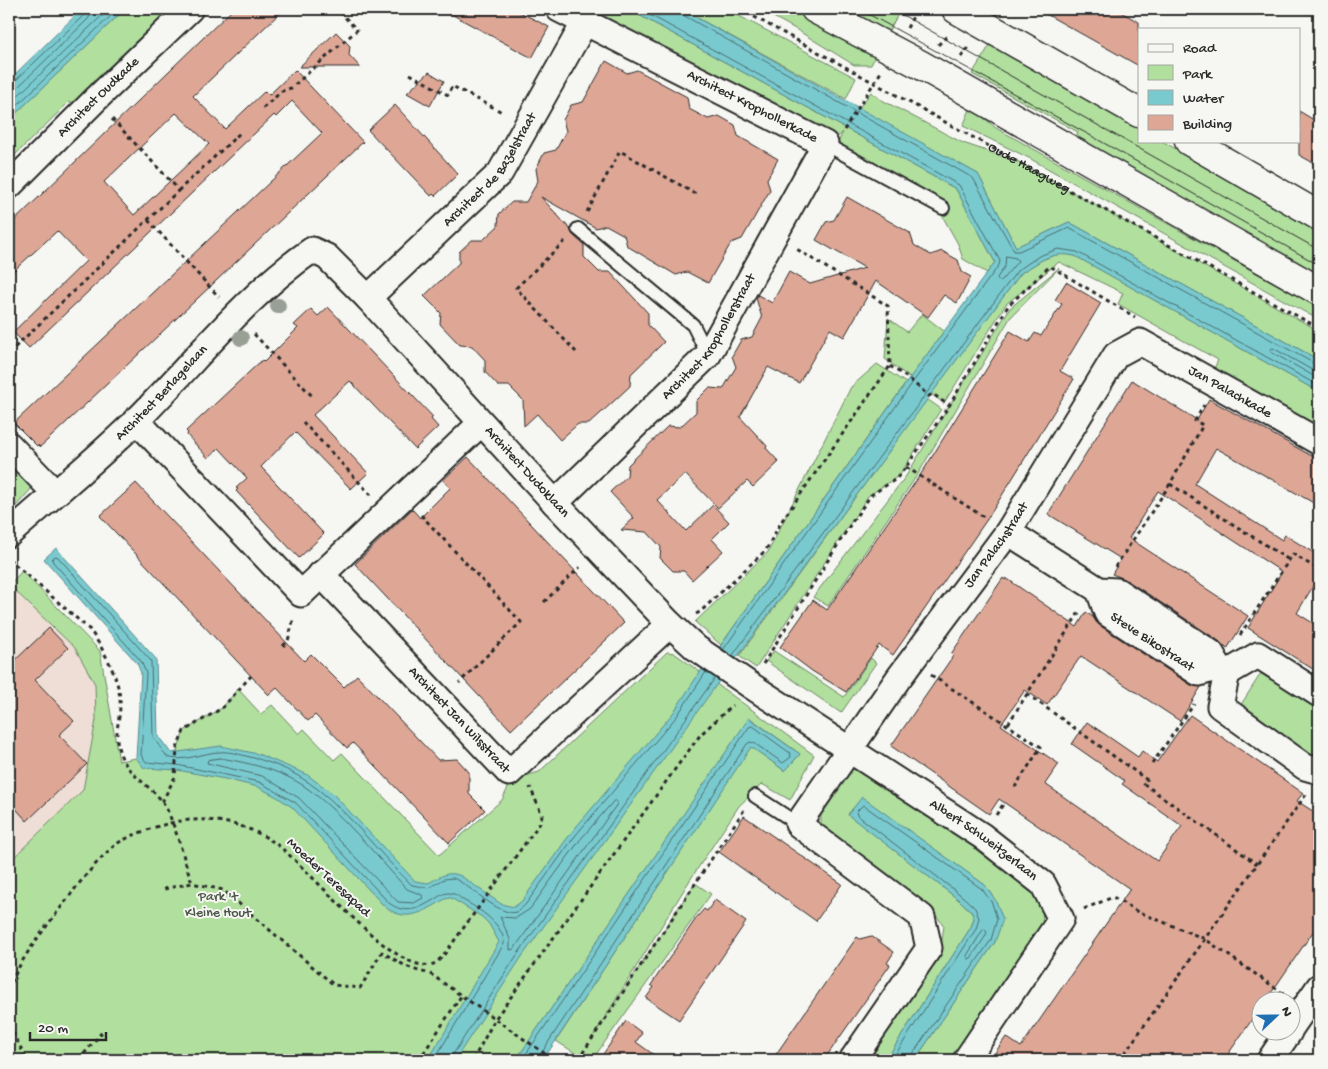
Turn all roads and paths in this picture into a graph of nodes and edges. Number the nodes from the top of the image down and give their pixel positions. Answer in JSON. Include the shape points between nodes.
{"nodes":[{"id":1,"x":190,"y":9,"type":"edge"},
{"id":2,"x":337,"y":9,"type":"edge"},
{"id":3,"x":559,"y":9,"type":"edge"},
{"id":4,"x":740,"y":9,"type":"edge"},
{"id":5,"x":815,"y":9,"type":"edge"},
{"id":6,"x":964,"y":10,"type":"edge"},
{"id":7,"x":585,"y":22,"type":"junction"},
{"id":8,"x":410,"y":74,"type":"dead end"},
{"id":9,"x":94,"y":100,"type":"junction"},
{"id":10,"x":859,"y":106,"type":"dead end"},
{"id":11,"x":263,"y":108,"type":"dead end"},
{"id":12,"x":1138,"y":112,"type":"edge"},
{"id":13,"x":527,"y":124,"type":"junction"},
{"id":14,"x":241,"y":132,"type":"dead end"},
{"id":15,"x":835,"y":137,"type":"junction"},
{"id":16,"x":1191,"y":142,"type":"edge"},
{"id":17,"x":9,"y":186,"type":"edge"},
{"id":18,"x":179,"y":190,"type":"junction"},
{"id":19,"x":943,"y":208,"type":"dead end"},
{"id":20,"x":1319,"y":216,"type":"edge"},
{"id":21,"x":148,"y":220,"type":"junction"},
{"id":22,"x":578,"y":229,"type":"dead end"},
{"id":23,"x":774,"y":234,"type":"junction"},
{"id":24,"x":312,"y":250,"type":"joint"},
{"id":25,"x":1319,"y":291,"type":"edge"},
{"id":26,"x":368,"y":298,"type":"junction"},
{"id":27,"x":236,"y":315,"type":"junction"},
{"id":28,"x":1319,"y":328,"type":"edge"},
{"id":29,"x":1140,"y":331,"type":"junction"},
{"id":30,"x":9,"y":353,"type":"edge"},
{"id":31,"x":708,"y":355,"type":"junction"},
{"id":32,"x":890,"y":366,"type":"junction"},
{"id":33,"x":1215,"y":384,"type":"junction"},
{"id":34,"x":313,"y":397,"type":"dead end"},
{"id":35,"x":949,"y":406,"type":"junction"},
{"id":36,"x":136,"y":420,"type":"junction"},
{"id":37,"x":303,"y":422,"type":"dead end"},
{"id":38,"x":482,"y":423,"type":"junction"},
{"id":39,"x":1319,"y":442,"type":"edge"},
{"id":40,"x":9,"y":445,"type":"edge"},
{"id":41,"x":906,"y":467,"type":"junction"},
{"id":42,"x":1170,"y":484,"type":"junction"},
{"id":43,"x":55,"y":493,"type":"junction"},
{"id":44,"x":555,"y":503,"type":"junction"},
{"id":45,"x":395,"y":504,"type":"junction"},
{"id":46,"x":1008,"y":532,"type":"junction"},
{"id":47,"x":9,"y":534,"type":"edge"},
{"id":48,"x":598,"y":549,"type":"junction"},
{"id":49,"x":9,"y":559,"type":"edge"},
{"id":50,"x":1289,"y":560,"type":"dead end"},
{"id":51,"x":321,"y":574,"type":"junction"},
{"id":52,"x":1097,"y":589,"type":"junction"},
{"id":53,"x":301,"y":594,"type":"junction"},
{"id":54,"x":544,"y":602,"type":"dead end"},
{"id":55,"x":670,"y":624,"type":"junction"},
{"id":56,"x":283,"y":646,"type":"dead end"},
{"id":57,"x":911,"y":662,"type":"junction"},
{"id":58,"x":1223,"y":670,"type":"junction"},
{"id":59,"x":251,"y":676,"type":"dead end"},
{"id":60,"x":742,"y":679,"type":"junction"},
{"id":61,"x":1027,"y":694,"type":"junction"},
{"id":62,"x":1319,"y":694,"type":"edge"},
{"id":63,"x":440,"y":701,"type":"junction"},
{"id":64,"x":1008,"y":724,"type":"junction"},
{"id":65,"x":848,"y":750,"type":"junction"},
{"id":66,"x":1319,"y":771,"type":"edge"},
{"id":67,"x":509,"y":773,"type":"junction"},
{"id":68,"x":1015,"y":787,"type":"dead end"},
{"id":69,"x":1307,"y":792,"type":"dead end"},
{"id":70,"x":755,"y":796,"type":"joint"},
{"id":71,"x":162,"y":802,"type":"junction"},
{"id":72,"x":172,"y":822,"type":"junction"},
{"id":73,"x":798,"y":824,"type":"junction"},
{"id":74,"x":1257,"y":864,"type":"junction"},
{"id":75,"x":192,"y":883,"type":"junction"},
{"id":76,"x":164,"y":889,"type":"dead end"},
{"id":77,"x":1062,"y":919,"type":"junction"},
{"id":78,"x":1205,"y":939,"type":"junction"},
{"id":79,"x":1319,"y":987,"type":"edge"},
{"id":80,"x":9,"y":990,"type":"edge"},
{"id":81,"x":461,"y":996,"type":"junction"},
{"id":82,"x":1305,"y":1008,"type":"junction"},
{"id":83,"x":1300,"y":1015,"type":"edge"},
{"id":84,"x":9,"y":1017,"type":"edge"},
{"id":85,"x":495,"y":1019,"type":"junction"},
{"id":86,"x":102,"y":1032,"type":"dead end"},
{"id":87,"x":1282,"y":1042,"type":"edge"},
{"id":88,"x":27,"y":1060,"type":"edge"},
{"id":89,"x":79,"y":1060,"type":"edge"},
{"id":90,"x":419,"y":1060,"type":"edge"},
{"id":91,"x":473,"y":1060,"type":"edge"},
{"id":92,"x":554,"y":1060,"type":"edge"},
{"id":93,"x":578,"y":1060,"type":"edge"},
{"id":94,"x":852,"y":1060,"type":"edge"},
{"id":95,"x":966,"y":1060,"type":"edge"},
{"id":96,"x":1120,"y":1060,"type":"edge"},
{"id":97,"x":1270,"y":1060,"type":"edge"}],
"edges":[{"from":1,"to":9,"type":"street","name":"Architect Oudkade"},
{"from":2,"to":11,"type":"path","via":[[357,30]]},
{"from":3,"to":7,"type":"street","name":"Architect Krophollerkade"},
{"from":4,"to":28,"type":"path","name":"Oude Haagweg"},
{"from":5,"to":25,"type":"main road","via":[[921,65]]},
{"from":6,"to":12,"type":"main road"},
{"from":7,"to":13,"type":"street","name":"Architect de Bazelstraat"},
{"from":7,"to":15,"type":"street","name":"Architect Krophollerkade"},
{"from":8,"to":13,"type":"path","via":[[448,96],[452,86]]},
{"from":9,"to":17,"type":"street","name":"Architect Oudkade"},
{"from":9,"to":18,"type":"path"},
{"from":10,"to":15,"type":"path"},
{"from":13,"to":26,"type":"street","name":"Architect de Bazelstraat","via":[[500,173]]},
{"from":14,"to":18,"type":"path"},
{"from":15,"to":19,"type":"lane","name":"Architect Krophollerkade"},
{"from":15,"to":23,"type":"street","name":"Architect Krophollerstraat"},
{"from":16,"to":20,"type":"main road"},
{"from":18,"to":21,"type":"path"},
{"from":21,"to":27,"type":"path"},
{"from":21,"to":30,"type":"path"},
{"from":22,"to":31,"type":"lane","via":[[693,325]]},
{"from":23,"to":31,"type":"street","name":"Architect Krophollerstraat"},
{"from":23,"to":32,"type":"path","via":[[888,306]]},
{"from":24,"to":26,"type":"street","name":"Architect Dudoklaan","via":[[327,257]]},
{"from":24,"to":27,"type":"street","name":"Architect Berlagelaan","via":[[294,262]]},
{"from":26,"to":38,"type":"street","name":"Architect Dudoklaan"},
{"from":27,"to":34,"type":"path"},
{"from":27,"to":36,"type":"street","name":"Architect Berlagelaan"},
{"from":29,"to":33,"type":"street","name":"Jan Palachkade"},
{"from":29,"to":35,"type":"path","via":[[1050,266],[1008,306]]},
{"from":29,"to":46,"type":"street","name":"Jan Palachstraat","via":[[1116,355]]},
{"from":31,"to":44,"type":"street","name":"Architect Krophollerstraat"},
{"from":32,"to":35,"type":"path","via":[[929,396],[933,394]]},
{"from":32,"to":55,"type":"path","via":[[781,522],[766,550],[700,612]]},
{"from":33,"to":39,"type":"street","name":"Jan Palachkade"},
{"from":33,"to":42,"type":"path","via":[[1195,421],[1202,426]]},
{"from":35,"to":41,"type":"path"},
{"from":36,"to":43,"type":"street","name":"Architect Berlagelaan"},
{"from":36,"to":53,"type":"street"},
{"from":37,"to":45,"type":"path"},
{"from":38,"to":44,"type":"street","name":"Architect Dudoklaan"},
{"from":38,"to":45,"type":"street"},
{"from":40,"to":43,"type":"street"},
{"from":41,"to":46,"type":"path"},
{"from":41,"to":60,"type":"path","via":[[896,479],[871,495],[773,646]]},
{"from":42,"to":50,"type":"path"},
{"from":42,"to":52,"type":"path"},
{"from":43,"to":47,"type":"street","name":"Architect Berlagelaan"},
{"from":44,"to":48,"type":"street","name":"Architect Dudoklaan"},
{"from":45,"to":51,"type":"street"},
{"from":45,"to":63,"type":"path","via":[[521,622]]},
{"from":46,"to":52,"type":"street","name":"Steve Bikostraat"},
{"from":46,"to":57,"type":"street","name":"Jan Palachstraat"},
{"from":48,"to":54,"type":"path"},
{"from":48,"to":55,"type":"street","name":"Architect Dudoklaan"},
{"from":49,"to":71,"type":"path","via":[[90,630],[100,644],[119,688],[116,741],[121,756]]},
{"from":51,"to":53,"type":"street"},
{"from":51,"to":63,"type":"street","name":"Architect Jan Wilsstraat"},
{"from":52,"to":58,"type":"street","name":"Steve Bikostraat","via":[[1117,590],[1211,653]]},
{"from":52,"to":61,"type":"path"},
{"from":53,"to":56,"type":"path","via":[[288,641]]},
{"from":55,"to":60,"type":"street","name":"Architect Dudoklaan","via":[[696,648]]},
{"from":55,"to":67,"type":"street","name":"Architect Jan Wilsstraat"},
{"from":57,"to":64,"type":"path"},
{"from":57,"to":65,"type":"street","name":"Jan Palachstraat"},
{"from":58,"to":62,"type":"street","via":[[1258,655]]},
{"from":58,"to":66,"type":"street","via":[[1220,706],[1305,767]]},
{"from":59,"to":71,"type":"path","via":[[222,708],[184,730],[177,748],[175,777]]},
{"from":60,"to":65,"type":"street","name":"Albert Schweitzerlaan"},
{"from":60,"to":85,"type":"path","via":[[738,701],[701,734]]},
{"from":61,"to":64,"type":"path"},
{"from":61,"to":74,"type":"path","via":[[1147,780],[1144,784]]},
{"from":63,"to":67,"type":"street","name":"Architect Jan Wilsstraat"},
{"from":64,"to":68,"type":"path","via":[[1042,748]]},
{"from":65,"to":73,"type":"street"},
{"from":65,"to":77,"type":"street","name":"Albert Schweitzerlaan","via":[[982,836],[1043,884]]},
{"from":67,"to":72,"type":"path","name":"Moeder Teresapad","via":[[529,784],[542,816],[540,822],[472,918],[431,966],[408,962],[387,948],[271,840],[233,824],[186,819]]},
{"from":69,"to":74,"type":"path"},
{"from":70,"to":73,"type":"lane"},
{"from":70,"to":93,"type":"path"},
{"from":71,"to":72,"type":"path"},
{"from":72,"to":75,"type":"path"},
{"from":72,"to":80,"type":"path","name":"Moeder Teresapad","via":[[152,827],[117,844],[85,876],[18,966]]},
{"from":73,"to":94,"type":"street","via":[[922,917],[924,925],[929,948]]},
{"from":74,"to":78,"type":"path"},
{"from":75,"to":76,"type":"path"},
{"from":75,"to":81,"type":"path","via":[[223,890],[334,985],[360,988],[382,952],[409,968],[429,973]]},
{"from":77,"to":78,"type":"path","via":[[1113,897],[1136,911]]},
{"from":77,"to":95,"type":"street"},
{"from":78,"to":82,"type":"path"},
{"from":78,"to":96,"type":"path"},
{"from":79,"to":82,"type":"street"},
{"from":81,"to":85,"type":"path"},
{"from":81,"to":90,"type":"path"},
{"from":82,"to":83,"type":"street"},
{"from":84,"to":88,"type":"path"},
{"from":85,"to":91,"type":"path"},
{"from":85,"to":92,"type":"path"},
{"from":86,"to":89,"type":"path"},
{"from":87,"to":97,"type":"street"}]}
